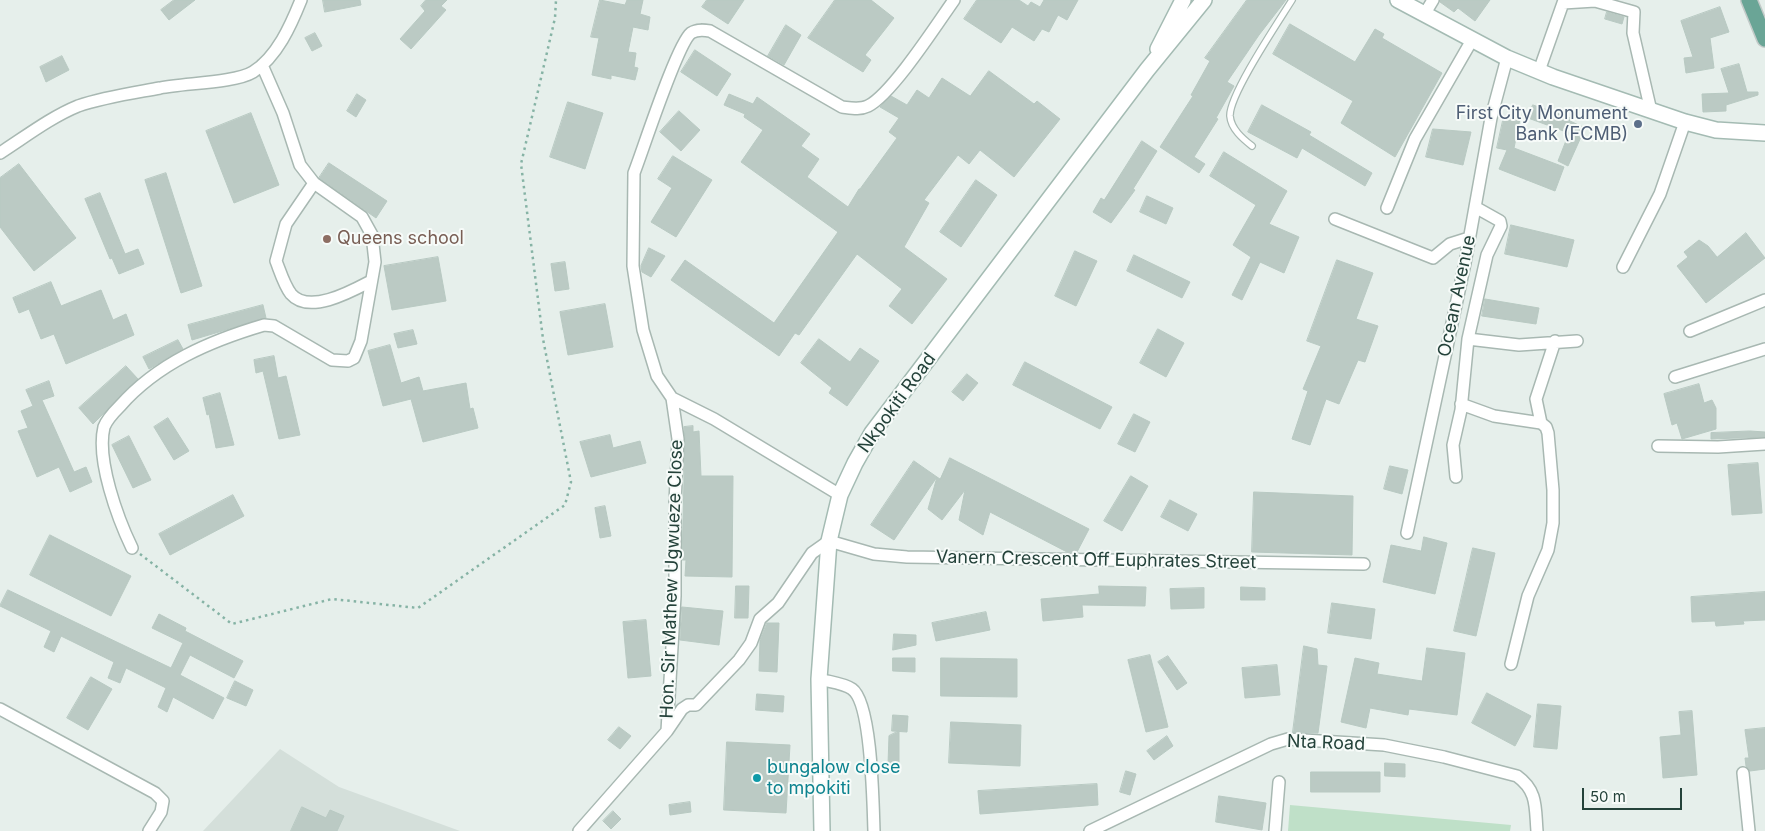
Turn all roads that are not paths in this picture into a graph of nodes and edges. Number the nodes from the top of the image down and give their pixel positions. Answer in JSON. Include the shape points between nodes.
{"nodes":[{"id":1,"x":301,"y":0,"type":"edge"},
{"id":2,"x":954,"y":0,"type":"edge"},
{"id":3,"x":1175,"y":0,"type":"edge"},
{"id":4,"x":1184,"y":0,"type":"edge"},
{"id":5,"x":1204,"y":0,"type":"edge"},
{"id":6,"x":1292,"y":0,"type":"edge"},
{"id":7,"x":1398,"y":0,"type":"edge"},
{"id":8,"x":1433,"y":0,"type":"edge"},
{"id":9,"x":1749,"y":0,"type":"edge"},
{"id":10,"x":1424,"y":14,"type":"junction"},
{"id":11,"x":1168,"y":27,"type":"junction"},
{"id":12,"x":1765,"y":39,"type":"edge"},
{"id":13,"x":1472,"y":40,"type":"junction"},
{"id":14,"x":1507,"y":58,"type":"junction"},
{"id":15,"x":262,"y":65,"type":"junction"},
{"id":16,"x":1147,"y":70,"type":"junction"},
{"id":17,"x":1539,"y":71,"type":"junction"},
{"id":18,"x":1651,"y":111,"type":"junction"},
{"id":19,"x":1684,"y":122,"type":"junction"},
{"id":20,"x":1765,"y":133,"type":"edge"},
{"id":21,"x":1252,"y":146,"type":"dead end"},
{"id":22,"x":0,"y":153,"type":"edge"},
{"id":23,"x":314,"y":182,"type":"junction"},
{"id":24,"x":1475,"y":207,"type":"junction"},
{"id":25,"x":1387,"y":208,"type":"dead end"},
{"id":26,"x":1335,"y":219,"type":"dead end"},
{"id":27,"x":1470,"y":238,"type":"junction"},
{"id":28,"x":1623,"y":268,"type":"dead end"},
{"id":29,"x":371,"y":281,"type":"junction"},
{"id":30,"x":1765,"y":300,"type":"edge"},
{"id":31,"x":1690,"y":331,"type":"dead end"},
{"id":32,"x":1468,"y":338,"type":"junction"},
{"id":33,"x":1555,"y":341,"type":"junction"},
{"id":34,"x":1577,"y":341,"type":"dead end"},
{"id":35,"x":1765,"y":350,"type":"edge"},
{"id":36,"x":1675,"y":377,"type":"dead end"},
{"id":37,"x":672,"y":398,"type":"junction"},
{"id":38,"x":1461,"y":404,"type":"junction"},
{"id":39,"x":1541,"y":423,"type":"junction"},
{"id":40,"x":1765,"y":444,"type":"edge"},
{"id":41,"x":1658,"y":446,"type":"dead end"},
{"id":42,"x":1456,"y":477,"type":"dead end"},
{"id":43,"x":840,"y":495,"type":"junction"},
{"id":44,"x":1407,"y":534,"type":"dead end"},
{"id":45,"x":829,"y":541,"type":"junction"},
{"id":46,"x":132,"y":548,"type":"road end"},
{"id":47,"x":1364,"y":564,"type":"dead end"},
{"id":48,"x":1512,"y":664,"type":"dead end"},
{"id":49,"x":819,"y":679,"type":"junction"},
{"id":50,"x":0,"y":709,"type":"edge"},
{"id":51,"x":667,"y":731,"type":"junction"},
{"id":52,"x":1743,"y":773,"type":"dead end"},
{"id":53,"x":1279,"y":782,"type":"dead end"},
{"id":54,"x":149,"y":831,"type":"edge"},
{"id":55,"x":579,"y":831,"type":"edge"},
{"id":56,"x":822,"y":831,"type":"edge"},
{"id":57,"x":874,"y":831,"type":"edge"},
{"id":58,"x":1090,"y":831,"type":"edge"},
{"id":59,"x":1275,"y":831,"type":"edge"},
{"id":60,"x":1537,"y":831,"type":"edge"},
{"id":61,"x":1749,"y":831,"type":"edge"}],
"edges":[{"from":1,"to":15,"type":"street","via":[[283,39]]},
{"from":2,"to":37,"type":"street","name":"Hon. Sir Mathew Ugwueze Close","via":[[897,79],[873,103],[860,108],[842,107],[710,31],[691,33],[679,52],[634,173],[632,194],[634,266],[643,330],[657,376]]},
{"from":3,"to":11,"type":"main road"},
{"from":4,"to":11,"type":"main road"},
{"from":5,"to":16,"type":"main road"},
{"from":6,"to":21,"type":"lane","via":[[1239,88],[1230,115],[1238,135]]},
{"from":7,"to":10,"type":"main road"},
{"from":8,"to":10,"type":"street"},
{"from":9,"to":12,"type":"main road"},
{"from":10,"to":13,"type":"main road"},
{"from":11,"to":16,"type":"main road"},
{"from":13,"to":14,"type":"main road"},
{"from":13,"to":25,"type":"street","via":[[1415,139]]},
{"from":14,"to":17,"type":"main road"},
{"from":14,"to":24,"type":"street","name":"Ocean Avenue","via":[[1491,118]]},
{"from":15,"to":22,"type":"street","via":[[252,73],[234,78],[161,87],[89,103],[43,125]]},
{"from":15,"to":23,"type":"street","via":[[283,113],[300,165]]},
{"from":16,"to":43,"type":"main road","name":"Nkpokiti Road","via":[[872,433]]},
{"from":17,"to":18,"type":"main road"},
{"from":17,"to":18,"type":"street","via":[[1563,3],[1595,1],[1634,12],[1633,33]]},
{"from":18,"to":19,"type":"main road"},
{"from":19,"to":20,"type":"main road","via":[[1716,130]]},
{"from":19,"to":28,"type":"street","via":[[1660,194]]},
{"from":23,"to":29,"type":"street","via":[[362,217],[372,235],[375,262]]},
{"from":23,"to":29,"type":"street","via":[[286,224],[276,261],[291,294],[303,302],[336,299]]},
{"from":24,"to":27,"type":"street","name":"Ocean Avenue"},
{"from":24,"to":32,"type":"street","via":[[1500,221],[1501,226],[1487,255]]},
{"from":26,"to":27,"type":"street","via":[[1433,258],[1450,244]]},
{"from":27,"to":44,"type":"street","name":"Ocean Avenue"},
{"from":29,"to":46,"type":"street","via":[[361,341],[354,358],[332,360],[274,326],[264,325],[203,345],[178,359],[128,397],[109,418],[104,426],[102,443],[106,470],[121,524]]},
{"from":30,"to":31,"type":"street"},
{"from":32,"to":33,"type":"street","via":[[1519,344]]},
{"from":32,"to":38,"type":"street"},
{"from":33,"to":34,"type":"street"},
{"from":33,"to":39,"type":"street","via":[[1536,399]]},
{"from":35,"to":36,"type":"street"},
{"from":37,"to":43,"type":"street","via":[[714,419]]},
{"from":37,"to":51,"type":"street","name":"Hon. Sir Mathew Ugwueze Close","via":[[678,439],[675,596]]},
{"from":38,"to":39,"type":"street","via":[[1494,416]]},
{"from":38,"to":42,"type":"street","via":[[1453,445]]},
{"from":39,"to":48,"type":"street","via":[[1548,433],[1553,523],[1548,550],[1528,596]]},
{"from":40,"to":41,"type":"street"},
{"from":43,"to":45,"type":"main road","name":"Nkpokiti Road"},
{"from":45,"to":47,"type":"street","name":"Vanern Crescent Off Euphrates Street","via":[[874,554],[907,557]]},
{"from":45,"to":49,"type":"main road","name":"Nkpokiti Road"},
{"from":45,"to":51,"type":"street","via":[[812,553],[778,603],[760,619],[751,643],[739,660],[696,704],[682,709]]},
{"from":49,"to":56,"type":"main road","name":"Nkpokiti Road"},
{"from":49,"to":57,"type":"street","via":[[846,686],[858,695],[871,764]]},
{"from":50,"to":54,"type":"street","via":[[155,793],[163,801],[161,812]]},
{"from":51,"to":55,"type":"street"},
{"from":52,"to":61,"type":"street"},
{"from":53,"to":59,"type":"street"},
{"from":58,"to":60,"type":"street","name":"Nta Road","via":[[1271,744],[1288,739],[1384,745],[1518,776],[1534,793]]}]}
